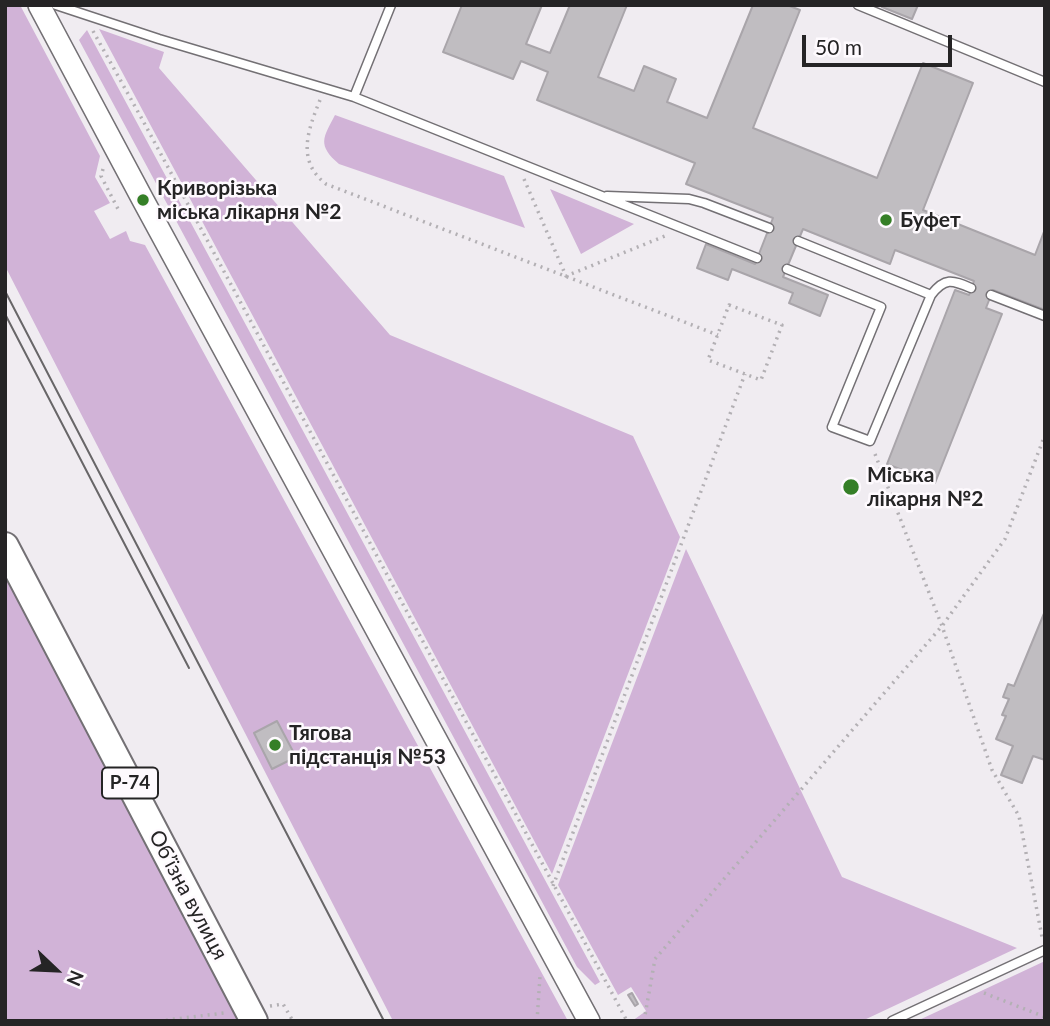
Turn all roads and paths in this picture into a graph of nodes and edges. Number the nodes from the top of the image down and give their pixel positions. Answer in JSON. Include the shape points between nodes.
{"nodes":[{"id":1,"x":391,"y":5,"type":"edge"},
{"id":2,"x":858,"y":5,"type":"edge"},
{"id":3,"x":48,"y":7,"type":"edge"},
{"id":4,"x":83,"y":14,"type":"junction"},
{"id":5,"x":1045,"y":82,"type":"edge"},
{"id":6,"x":325,"y":88,"type":"junction"},
{"id":7,"x":354,"y":97,"type":"junction"},
{"id":8,"x":516,"y":161,"type":"junction"},
{"id":9,"x":104,"y":164,"type":"dead end"},
{"id":10,"x":600,"y":196,"type":"junction"},
{"id":11,"x":118,"y":209,"type":"dead end"},
{"id":12,"x":683,"y":228,"type":"junction"},
{"id":13,"x":769,"y":228,"type":"dead end"},
{"id":14,"x":798,"y":241,"type":"dead end"},
{"id":15,"x":757,"y":258,"type":"dead end"},
{"id":16,"x":787,"y":270,"type":"dead end"},
{"id":17,"x":566,"y":276,"type":"junction"},
{"id":18,"x":971,"y":288,"type":"dead end"},
{"id":19,"x":931,"y":295,"type":"junction"},
{"id":20,"x":991,"y":295,"type":"dead end"},
{"id":21,"x":1045,"y":316,"type":"edge"},
{"id":22,"x":718,"y":335,"type":"junction"},
{"id":23,"x":745,"y":374,"type":"junction"},
{"id":24,"x":1045,"y":435,"type":"edge"},
{"id":25,"x":870,"y":441,"type":"junction"},
{"id":26,"x":5,"y":546,"type":"edge"},
{"id":27,"x":942,"y":626,"type":"junction"},
{"id":28,"x":553,"y":886,"type":"junction"},
{"id":29,"x":1045,"y":950,"type":"edge"},
{"id":30,"x":540,"y":972,"type":"dead end"},
{"id":31,"x":966,"y":986,"type":"junction"},
{"id":32,"x":283,"y":1004,"type":"dead end"},
{"id":33,"x":1045,"y":1017,"type":"edge"},
{"id":34,"x":254,"y":1021,"type":"edge"},
{"id":35,"x":293,"y":1021,"type":"edge"},
{"id":36,"x":537,"y":1021,"type":"edge"},
{"id":37,"x":589,"y":1021,"type":"edge"},
{"id":38,"x":627,"y":1021,"type":"edge"},
{"id":39,"x":644,"y":1021,"type":"edge"},
{"id":40,"x":891,"y":1021,"type":"edge"}],
"edges":[{"from":1,"to":7,"type":"lane"},
{"from":2,"to":5,"type":"lane"},
{"from":3,"to":4,"type":"lane"},
{"from":3,"to":37,"type":"street","via":[[143,200]]},
{"from":4,"to":6,"type":"lane"},
{"from":4,"to":28,"type":"path"},
{"from":6,"to":7,"type":"lane"},
{"from":6,"to":17,"type":"path","via":[[307,139],[314,175],[326,184]]},
{"from":7,"to":8,"type":"lane"},
{"from":8,"to":10,"type":"lane"},
{"from":8,"to":17,"type":"path"},
{"from":9,"to":11,"type":"path","via":[[101,176]]},
{"from":10,"to":12,"type":"lane"},
{"from":10,"to":13,"type":"lane","via":[[689,199]]},
{"from":12,"to":15,"type":"lane"},
{"from":12,"to":17,"type":"path"},
{"from":14,"to":19,"type":"lane"},
{"from":16,"to":25,"type":"lane","via":[[881,307],[832,427]]},
{"from":17,"to":22,"type":"path"},
{"from":18,"to":19,"type":"lane","via":[[947,281]]},
{"from":19,"to":25,"type":"lane"},
{"from":20,"to":21,"type":"lane"},
{"from":22,"to":23,"type":"path","via":[[708,360]]},
{"from":22,"to":23,"type":"path","via":[[729,305],[782,325],[761,380]]},
{"from":23,"to":28,"type":"path"},
{"from":24,"to":27,"type":"path","via":[[1005,539]]},
{"from":25,"to":27,"type":"path"},
{"from":26,"to":34,"type":"main road","name":"Обʼїзна вулиця","number":"Р-74"},
{"from":27,"to":29,"type":"path","via":[[992,770],[1019,816]]},
{"from":27,"to":39,"type":"path","via":[[655,959]]},
{"from":28,"to":38,"type":"path"},
{"from":29,"to":31,"type":"lane"},
{"from":30,"to":36,"type":"path"},
{"from":31,"to":33,"type":"path"},
{"from":31,"to":40,"type":"lane"},
{"from":32,"to":35,"type":"path"}]}
